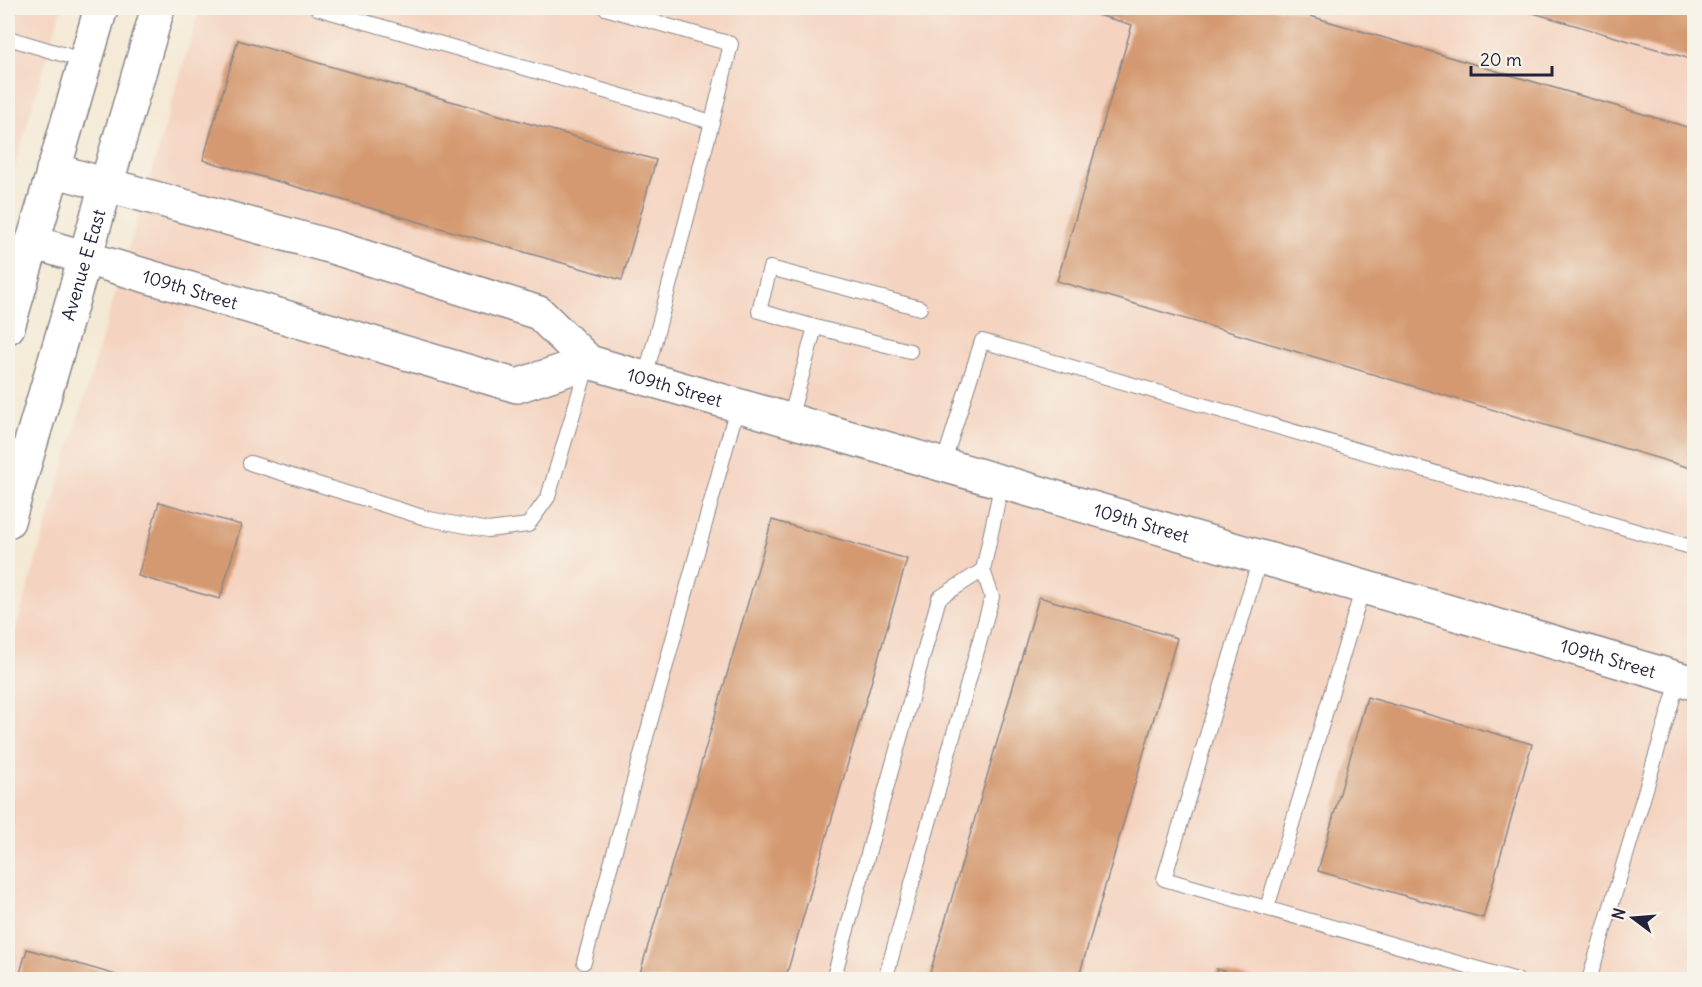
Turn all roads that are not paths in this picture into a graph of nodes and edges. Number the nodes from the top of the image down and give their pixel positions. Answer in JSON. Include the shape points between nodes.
{"nodes":[{"id":1,"x":101,"y":8,"type":"edge"},
{"id":2,"x":158,"y":8,"type":"edge"},
{"id":3,"x":317,"y":8,"type":"edge"},
{"id":4,"x":605,"y":8,"type":"edge"},
{"id":5,"x":8,"y":38,"type":"edge"},
{"id":6,"x":85,"y":61,"type":"junction"},
{"id":7,"x":712,"y":122,"type":"junction"},
{"id":8,"x":53,"y":170,"type":"junction"},
{"id":9,"x":107,"y":184,"type":"junction"},
{"id":10,"x":32,"y":242,"type":"junction"},
{"id":11,"x":86,"y":257,"type":"junction"},
{"id":12,"x":920,"y":308,"type":"dead end"},
{"id":13,"x":8,"y":327,"type":"edge"},
{"id":14,"x":815,"y":327,"type":"junction"},
{"id":15,"x":910,"y":351,"type":"dead end"},
{"id":16,"x":589,"y":362,"type":"junction"},
{"id":17,"x":645,"y":378,"type":"junction"},
{"id":18,"x":738,"y":404,"type":"junction"},
{"id":19,"x":790,"y":419,"type":"junction"},
{"id":20,"x":250,"y":463,"type":"dead end"},
{"id":21,"x":943,"y":464,"type":"junction"},
{"id":22,"x":1002,"y":482,"type":"junction"},
{"id":23,"x":8,"y":521,"type":"edge"},
{"id":24,"x":1695,"y":548,"type":"edge"},
{"id":25,"x":1260,"y":558,"type":"junction"},
{"id":26,"x":983,"y":570,"type":"junction"},
{"id":27,"x":1363,"y":587,"type":"junction"},
{"id":28,"x":1687,"y":680,"type":"edge"},
{"id":29,"x":1267,"y":908,"type":"junction"},
{"id":30,"x":584,"y":962,"type":"dead end"},
{"id":31,"x":833,"y":980,"type":"edge"},
{"id":32,"x":885,"y":980,"type":"edge"},
{"id":33,"x":1517,"y":980,"type":"edge"},
{"id":34,"x":1589,"y":980,"type":"edge"}],
"edges":[{"from":1,"to":6,"type":"street"},
{"from":2,"to":9,"type":"street","name":"Avenue E East"},
{"from":3,"to":7,"type":"lane"},
{"from":4,"to":7,"type":"lane","via":[[731,44]]},
{"from":5,"to":6,"type":"lane"},
{"from":6,"to":8,"type":"street"},
{"from":7,"to":17,"type":"lane"},
{"from":8,"to":9,"type":"street","name":"109th Street"},
{"from":8,"to":10,"type":"street"},
{"from":9,"to":11,"type":"street","name":"Avenue E East"},
{"from":9,"to":16,"type":"street","name":"109th Street","via":[[336,248],[539,313]]},
{"from":10,"to":11,"type":"street","name":"109th Street"},
{"from":10,"to":13,"type":"street"},
{"from":11,"to":16,"type":"street","name":"109th Street","via":[[517,386]]},
{"from":11,"to":23,"type":"street","name":"Avenue E East"},
{"from":12,"to":14,"type":"lane","via":[[770,268],[759,311]]},
{"from":14,"to":15,"type":"lane"},
{"from":14,"to":19,"type":"lane"},
{"from":16,"to":17,"type":"street","name":"109th Street"},
{"from":16,"to":20,"type":"lane","via":[[548,497],[528,525],[488,530],[429,519]]},
{"from":17,"to":18,"type":"street","name":"109th Street"},
{"from":18,"to":19,"type":"street","name":"109th Street"},
{"from":18,"to":30,"type":"lane"},
{"from":19,"to":21,"type":"street","name":"109th Street"},
{"from":21,"to":22,"type":"street","name":"109th Street"},
{"from":21,"to":24,"type":"lane","via":[[981,341]]},
{"from":22,"to":25,"type":"street","name":"109th Street"},
{"from":22,"to":26,"type":"lane"},
{"from":25,"to":27,"type":"street","name":"109th Street"},
{"from":25,"to":29,"type":"lane","via":[[1164,879]]},
{"from":26,"to":31,"type":"lane","via":[[939,598]]},
{"from":26,"to":32,"type":"lane","via":[[992,597]]},
{"from":27,"to":28,"type":"street","name":"109th Street"},
{"from":27,"to":29,"type":"lane"},
{"from":28,"to":34,"type":"lane"},
{"from":29,"to":33,"type":"lane"}]}
